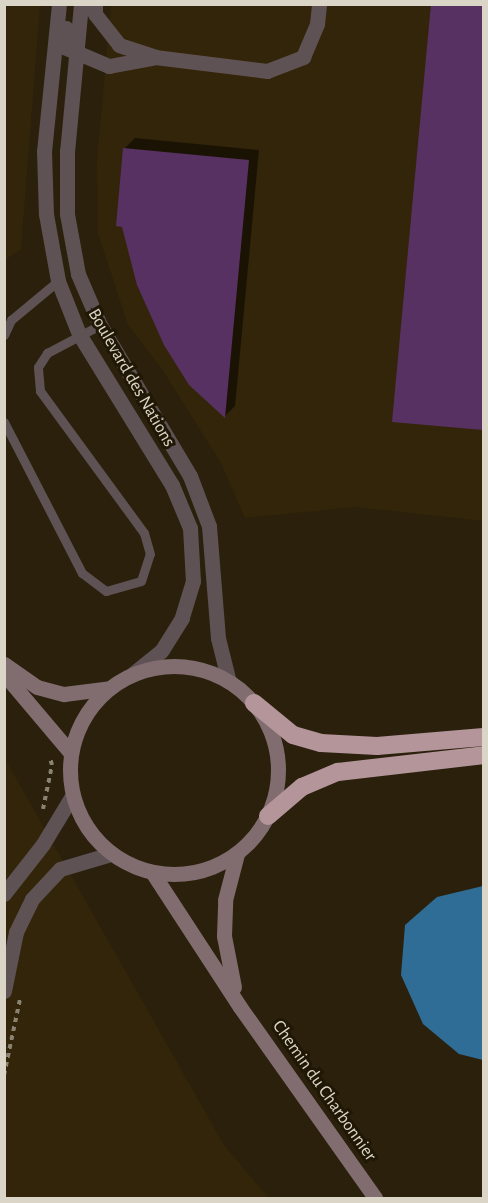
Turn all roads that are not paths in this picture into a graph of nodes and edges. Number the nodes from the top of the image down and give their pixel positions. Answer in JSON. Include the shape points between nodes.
{"nodes":[{"id":1,"x":59,"y":4,"type":"edge"},
{"id":2,"x":68,"y":4,"type":"edge"},
{"id":3,"x":81,"y":4,"type":"edge"},
{"id":4,"x":95,"y":4,"type":"edge"},
{"id":5,"x":319,"y":4,"type":"edge"},
{"id":6,"x":77,"y":54,"type":"junction"},
{"id":7,"x":155,"y":57,"type":"junction"},
{"id":8,"x":58,"y":281,"type":"junction"},
{"id":9,"x":100,"y":326,"type":"junction"},
{"id":10,"x":79,"y":334,"type":"junction"},
{"id":11,"x":4,"y":335,"type":"edge"},
{"id":12,"x":4,"y":422,"type":"edge"},
{"id":13,"x":4,"y":664,"type":"edge"},
{"id":14,"x":4,"y":674,"type":"edge"},
{"id":15,"x":133,"y":674,"type":"junction"},
{"id":16,"x":229,"y":682,"type":"junction"},
{"id":17,"x":110,"y":687,"type":"junction"},
{"id":18,"x":254,"y":703,"type":"junction"},
{"id":19,"x":483,"y":737,"type":"edge"},
{"id":20,"x":70,"y":753,"type":"junction"},
{"id":21,"x":483,"y":755,"type":"edge"},
{"id":22,"x":72,"y":796,"type":"junction"},
{"id":23,"x":268,"y":816,"type":"junction"},
{"id":24,"x":111,"y":854,"type":"junction"},
{"id":25,"x":237,"y":854,"type":"junction"},
{"id":26,"x":152,"y":873,"type":"junction"},
{"id":27,"x":4,"y":894,"type":"edge"},
{"id":28,"x":4,"y":991,"type":"edge"},
{"id":29,"x":240,"y":1007,"type":"junction"},
{"id":30,"x":375,"y":1198,"type":"edge"}],
"edges":[{"from":1,"to":8,"type":"street","name":"Boulevard des Nations","via":[[44,151],[46,214]]},
{"from":2,"to":6,"type":"street","via":[[64,47]]},
{"from":3,"to":6,"type":"street","name":"Boulevard des Nations"},
{"from":4,"to":7,"type":"street","via":[[95,14],[119,45]]},
{"from":5,"to":7,"type":"street","via":[[317,24],[303,57],[267,71]]},
{"from":6,"to":7,"type":"street","via":[[109,66]]},
{"from":6,"to":9,"type":"street","name":"Boulevard des Nations","via":[[67,152],[67,214],[78,274]]},
{"from":8,"to":10,"type":"street","name":"Boulevard des Nations"},
{"from":8,"to":11,"type":"lane","via":[[11,320]]},
{"from":9,"to":10,"type":"lane"},
{"from":9,"to":16,"type":"street","name":"Boulevard des Nations","via":[[190,476],[209,526],[218,638]]},
{"from":10,"to":12,"type":"lane","via":[[47,353],[38,367],[40,391],[144,533],[150,554],[141,580],[106,591],[82,573]]},
{"from":10,"to":15,"type":"street","name":"Boulevard des Nations","via":[[172,485],[190,528],[194,581],[182,618],[161,651]]},
{"from":13,"to":17,"type":"street","via":[[38,687],[64,694]]},
{"from":14,"to":20,"type":"street"},
{"from":15,"to":16,"type":"street","via":[[157,667],[182,667],[207,671]]},
{"from":15,"to":17,"type":"street"},
{"from":16,"to":18,"type":"street"},
{"from":17,"to":20,"type":"street","via":[[87,713]]},
{"from":18,"to":19,"type":"highway","via":[[293,735],[321,743],[377,746]]},
{"from":18,"to":23,"type":"street","via":[[267,723],[277,758],[276,793]]},
{"from":20,"to":22,"type":"street"},
{"from":21,"to":23,"type":"highway","via":[[338,772],[302,787]]},
{"from":22,"to":24,"type":"street","via":[[81,819]]},
{"from":22,"to":27,"type":"street","via":[[43,844]]},
{"from":23,"to":25,"type":"street"},
{"from":24,"to":26,"type":"street"},
{"from":24,"to":28,"type":"street","via":[[60,869],[32,899],[16,932]]},
{"from":25,"to":26,"type":"street","via":[[211,868],[182,874]]},
{"from":25,"to":29,"type":"street","name":"Chemin du Charbonnier","via":[[225,900],[224,936],[227,969]]},
{"from":26,"to":29,"type":"street","name":"Chemin du Charbonnier"},
{"from":29,"to":30,"type":"street","name":"Chemin du Charbonnier"}]}
